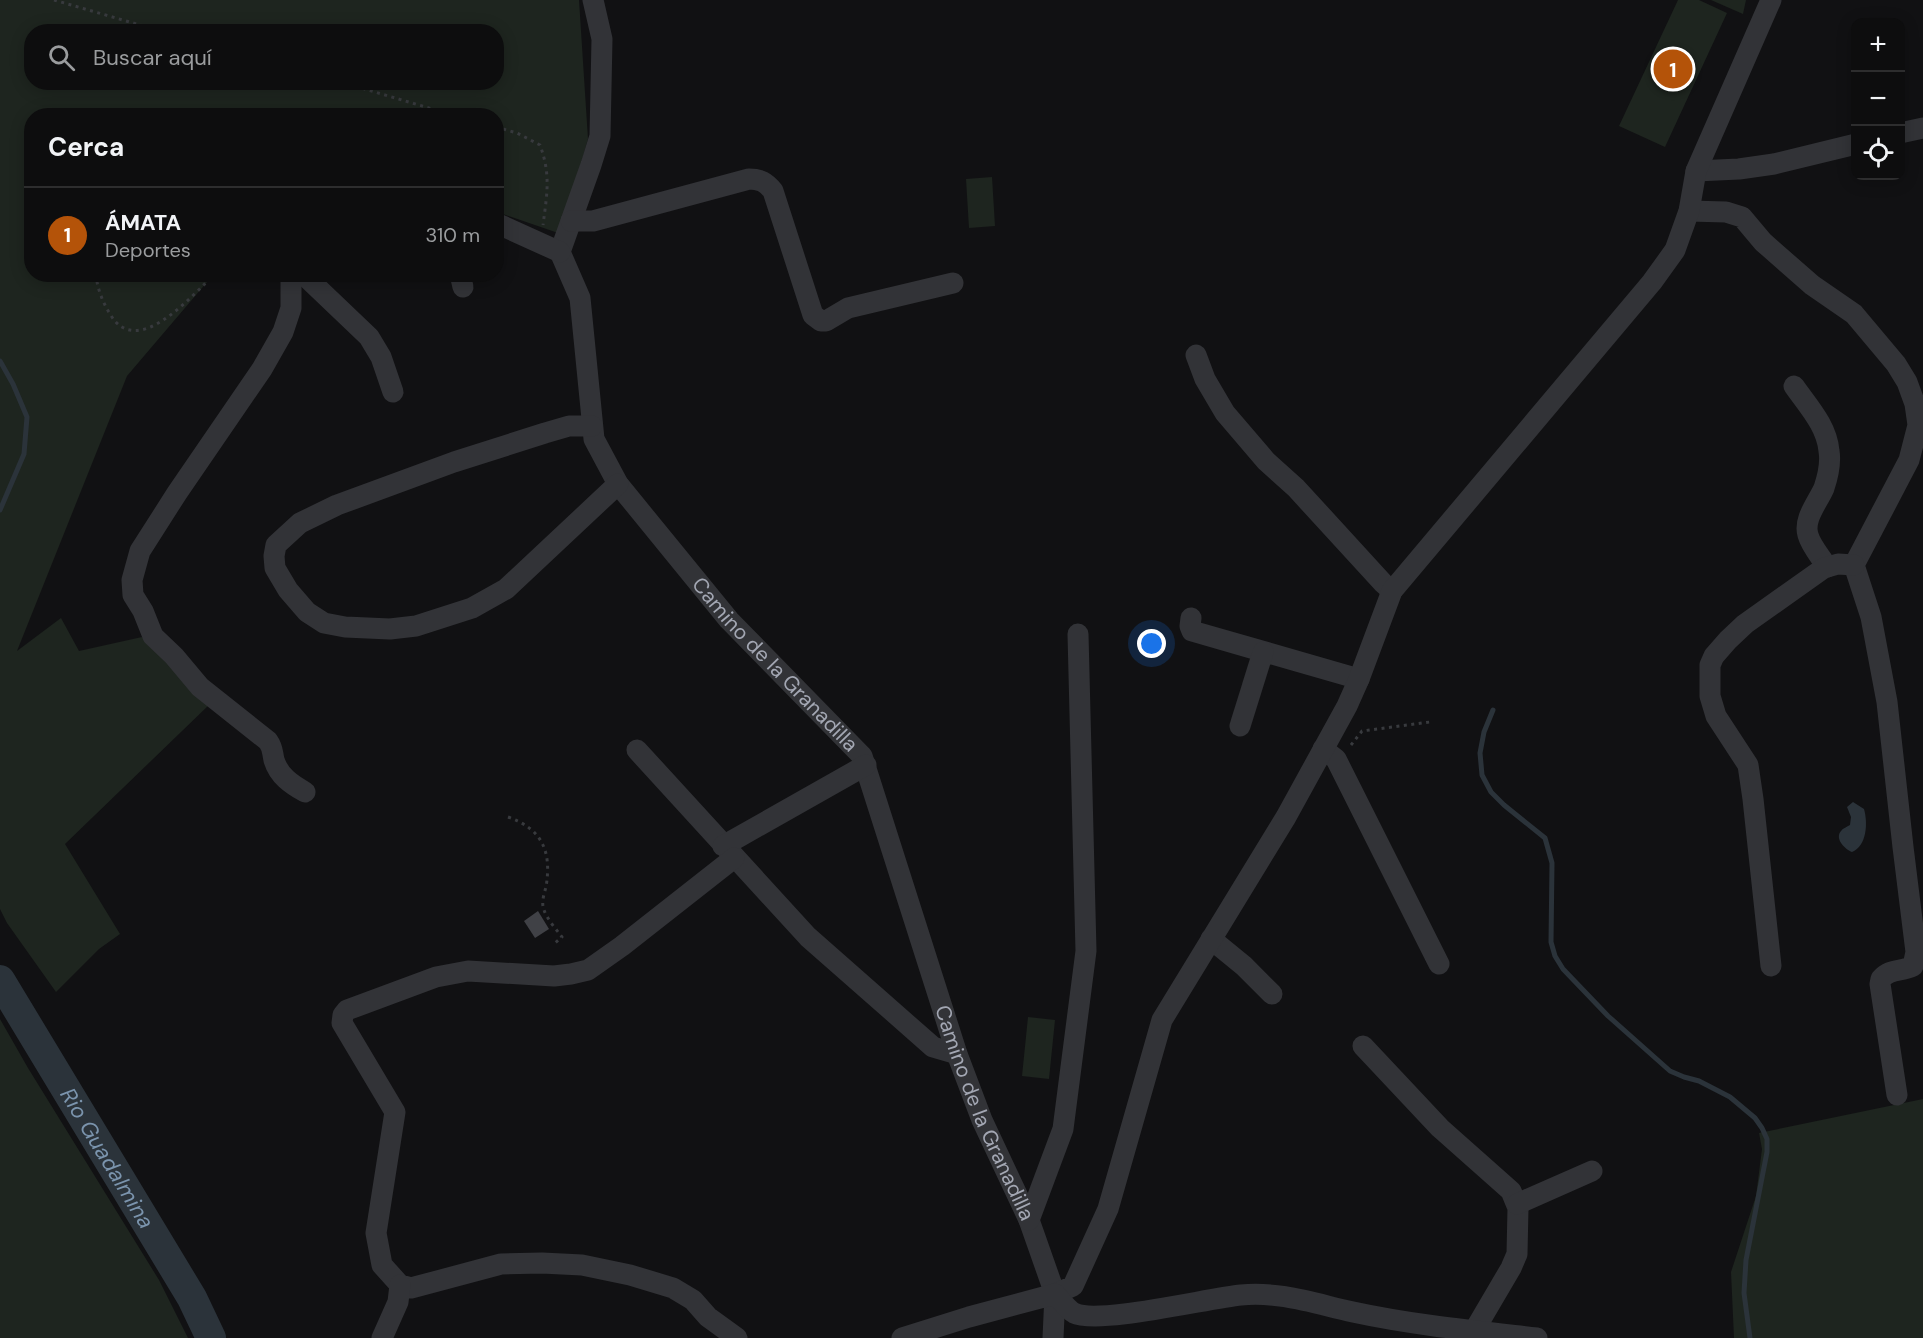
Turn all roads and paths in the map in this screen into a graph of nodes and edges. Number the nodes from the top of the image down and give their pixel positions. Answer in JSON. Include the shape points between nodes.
{"nodes":[{"id":1,"x":54,"y":0,"type":"edge"},
{"id":2,"x":593,"y":0,"type":"edge"},
{"id":3,"x":1771,"y":0,"type":"edge"},
{"id":4,"x":136,"y":24,"type":"edge"},
{"id":5,"x":368,"y":90,"type":"edge"},
{"id":6,"x":429,"y":108,"type":"edge"},
{"id":7,"x":1923,"y":128,"type":"edge"},
{"id":8,"x":504,"y":129,"type":"edge"},
{"id":9,"x":1905,"y":132,"type":"edge"},
{"id":10,"x":1851,"y":145,"type":"edge"},
{"id":11,"x":1696,"y":171,"type":"junction"},
{"id":12,"x":1689,"y":211,"type":"junction"},
{"id":13,"x":571,"y":221,"type":"junction"},
{"id":14,"x":504,"y":227,"type":"edge"},
{"id":15,"x":552,"y":249,"type":"junction"},
{"id":16,"x":96,"y":282,"type":"edge"},
{"id":17,"x":206,"y":282,"type":"edge"},
{"id":18,"x":291,"y":282,"type":"edge"},
{"id":19,"x":311,"y":282,"type":"edge"},
{"id":20,"x":952,"y":283,"type":"dead end"},
{"id":21,"x":1197,"y":355,"type":"dead end"},
{"id":22,"x":1794,"y":386,"type":"dead end"},
{"id":23,"x":393,"y":392,"type":"dead end"},
{"id":24,"x":592,"y":426,"type":"junction"},
{"id":25,"x":1920,"y":431,"type":"edge"},
{"id":26,"x":618,"y":484,"type":"junction"},
{"id":27,"x":1854,"y":565,"type":"junction"},
{"id":28,"x":1827,"y":567,"type":"junction"},
{"id":29,"x":1392,"y":591,"type":"junction"},
{"id":30,"x":1191,"y":618,"type":"dead end"},
{"id":31,"x":1078,"y":634,"type":"dead end"},
{"id":32,"x":1263,"y":652,"type":"junction"},
{"id":33,"x":1359,"y":680,"type":"junction"},
{"id":34,"x":1430,"y":722,"type":"dead end"},
{"id":35,"x":1240,"y":726,"type":"dead end"},
{"id":36,"x":1352,"y":745,"type":"dead end"},
{"id":37,"x":1323,"y":749,"type":"junction"},
{"id":38,"x":637,"y":750,"type":"dead end"},
{"id":39,"x":867,"y":765,"type":"junction"},
{"id":40,"x":305,"y":792,"type":"dead end"},
{"id":41,"x":508,"y":818,"type":"dead end"},
{"id":42,"x":729,"y":852,"type":"junction"},
{"id":43,"x":1211,"y":939,"type":"junction"},
{"id":44,"x":555,"y":943,"type":"dead end"},
{"id":45,"x":1439,"y":964,"type":"dead end"},
{"id":46,"x":1771,"y":966,"type":"dead end"},
{"id":47,"x":1272,"y":994,"type":"dead end"},
{"id":48,"x":1363,"y":1046,"type":"dead end"},
{"id":49,"x":957,"y":1054,"type":"junction"},
{"id":50,"x":1897,"y":1095,"type":"dead end"},
{"id":51,"x":1592,"y":1171,"type":"dead end"},
{"id":52,"x":1517,"y":1204,"type":"junction"},
{"id":53,"x":1029,"y":1220,"type":"junction"},
{"id":54,"x":400,"y":1285,"type":"junction"},
{"id":55,"x":1055,"y":1294,"type":"junction"},
{"id":56,"x":1474,"y":1331,"type":"junction"},
{"id":57,"x":382,"y":1338,"type":"edge"},
{"id":58,"x":737,"y":1338,"type":"edge"},
{"id":59,"x":902,"y":1338,"type":"edge"},
{"id":60,"x":1053,"y":1338,"type":"edge"},
{"id":61,"x":1537,"y":1338,"type":"edge"}],
"edges":[{"from":1,"to":4,"type":"path"},
{"from":2,"to":13,"type":"street","via":[[602,39],[600,136]]},
{"from":3,"to":11,"type":"street"},
{"from":5,"to":6,"type":"path"},
{"from":7,"to":9,"type":"street"},
{"from":8,"to":15,"type":"path","via":[[540,145],[548,181],[543,230]]},
{"from":10,"to":11,"type":"street","via":[[1774,164]]},
{"from":11,"to":12,"type":"street"},
{"from":12,"to":25,"type":"street","via":[[1726,212],[1742,217],[1763,242],[1812,285],[1854,314],[1907,382]]},
{"from":12,"to":29,"type":"street","via":[[1675,250],[1652,282]]},
{"from":13,"to":15,"type":"street"},
{"from":13,"to":20,"type":"street","via":[[593,221],[756,179],[773,191],[817,319],[831,320],[848,308]]},
{"from":14,"to":15,"type":"street"},
{"from":15,"to":24,"type":"street","name":"Camino de la Granadilla","via":[[580,298]]},
{"from":16,"to":17,"type":"path","via":[[112,318],[130,330],[141,331],[161,323]]},
{"from":18,"to":40,"type":"street","via":[[291,308],[283,332],[140,551],[132,580],[133,595],[153,636],[200,687],[268,741],[280,773]]},
{"from":19,"to":23,"type":"street","via":[[369,337]]},
{"from":21,"to":29,"type":"street","via":[[1205,379],[1225,413]]},
{"from":22,"to":28,"type":"street","via":[[1826,434],[1830,467],[1807,522],[1807,531],[1808,539]]},
{"from":24,"to":26,"type":"street","name":"Camino de la Granadilla","via":[[594,439]]},
{"from":24,"to":26,"type":"street","via":[[569,426],[545,433],[337,505],[300,523],[276,545],[275,568],[307,612],[324,623],[390,629],[416,626],[472,608],[506,589]]},
{"from":25,"to":27,"type":"street","via":[[1910,460]]},
{"from":26,"to":39,"type":"street","name":"Camino de la Granadilla","via":[[729,620]]},
{"from":27,"to":28,"type":"street"},
{"from":27,"to":50,"type":"street","via":[[1871,617],[1887,702],[1916,952],[1913,966],[1890,971],[1880,984]]},
{"from":28,"to":46,"type":"street","via":[[1745,624],[1710,665],[1710,696],[1716,716],[1748,765]]},
{"from":29,"to":33,"type":"street"},
{"from":30,"to":32,"type":"street","via":[[1192,631]]},
{"from":31,"to":53,"type":"street","via":[[1086,951],[1063,1129]]},
{"from":32,"to":33,"type":"street"},
{"from":32,"to":35,"type":"street"},
{"from":33,"to":37,"type":"street"},
{"from":34,"to":36,"type":"path","via":[[1362,731]]},
{"from":37,"to":43,"type":"street"},
{"from":37,"to":45,"type":"street","via":[[1336,759]]},
{"from":38,"to":42,"type":"street"},
{"from":39,"to":42,"type":"street"},
{"from":39,"to":49,"type":"street","name":"Camino de la Granadilla"},
{"from":41,"to":44,"type":"path","via":[[538,835],[547,857],[543,909],[562,937]]},
{"from":42,"to":49,"type":"street","via":[[808,937],[933,1047]]},
{"from":42,"to":54,"type":"street","via":[[622,946],[588,970],[554,976],[468,971],[436,977],[347,1010],[342,1023],[395,1112],[376,1233],[382,1265]]},
{"from":43,"to":47,"type":"street"},
{"from":43,"to":55,"type":"street","via":[[1162,1020],[1108,1209],[1073,1286]]},
{"from":48,"to":52,"type":"street","via":[[1440,1128],[1511,1191]]},
{"from":49,"to":53,"type":"street","name":"Camino de la Granadilla","via":[[982,1120]]},
{"from":51,"to":52,"type":"street"},
{"from":52,"to":56,"type":"street","via":[[1517,1254]]},
{"from":53,"to":55,"type":"street","name":"Camino de la Granadilla"},
{"from":54,"to":57,"type":"street","via":[[398,1302]]},
{"from":54,"to":58,"type":"street","via":[[411,1288],[501,1264],[582,1265],[674,1288]]},
{"from":55,"to":56,"type":"street","via":[[1074,1313],[1093,1316],[1269,1294]]},
{"from":55,"to":59,"type":"street"},
{"from":55,"to":60,"type":"street","name":"Camino de la Granadilla"},
{"from":56,"to":61,"type":"street"}]}
